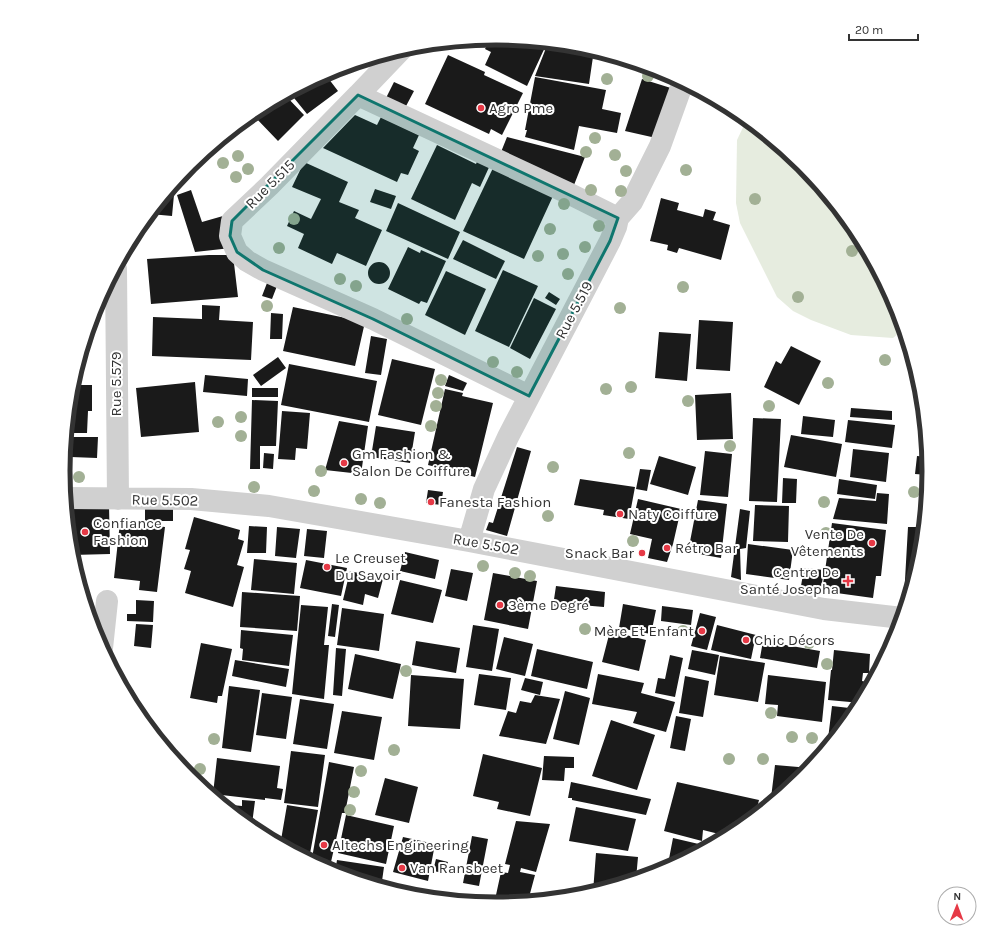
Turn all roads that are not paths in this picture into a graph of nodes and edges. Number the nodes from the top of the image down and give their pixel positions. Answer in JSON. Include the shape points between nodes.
{"nodes":[{"id":1,"x":393,"y":58,"type":"edge"},
{"id":2,"x":681,"y":87,"type":"edge"},
{"id":3,"x":358,"y":95,"type":"junction"},
{"id":4,"x":618,"y":218,"type":"junction"},
{"id":5,"x":116,"y":279,"type":"edge"},
{"id":6,"x":529,"y":396,"type":"junction"},
{"id":7,"x":71,"y":498,"type":"edge"},
{"id":8,"x":118,"y":499,"type":"junction"},
{"id":9,"x":469,"y":541,"type":"junction"},
{"id":10,"x":107,"y":601,"type":"dead end"},
{"id":11,"x":896,"y":617,"type":"edge"},
{"id":12,"x":103,"y":635,"type":"edge"}],
"edges":[{"from":1,"to":3,"type":"street","name":"Rue 5.515"},
{"from":2,"to":4,"type":"street","name":"Rue 5.519","via":[[660,146],[632,202]]},
{"from":3,"to":4,"type":"street"},
{"from":3,"to":6,"type":"street","name":"Rue 5.515","via":[[232,221],[230,236],[237,252],[263,270],[373,319]]},
{"from":4,"to":6,"type":"street","name":"Rue 5.519","via":[[603,255]]},
{"from":5,"to":8,"type":"street","name":"Rue 5.579"},
{"from":6,"to":9,"type":"street","name":"Rue 5.519","via":[[484,489]]},
{"from":7,"to":8,"type":"street","name":"Rue 5.502"},
{"from":8,"to":9,"type":"street","name":"Rue 5.502","via":[[191,499],[269,506]]},
{"from":9,"to":11,"type":"street","name":"Rue 5.502","via":[[824,609]]},
{"from":10,"to":12,"type":"street"}]}
